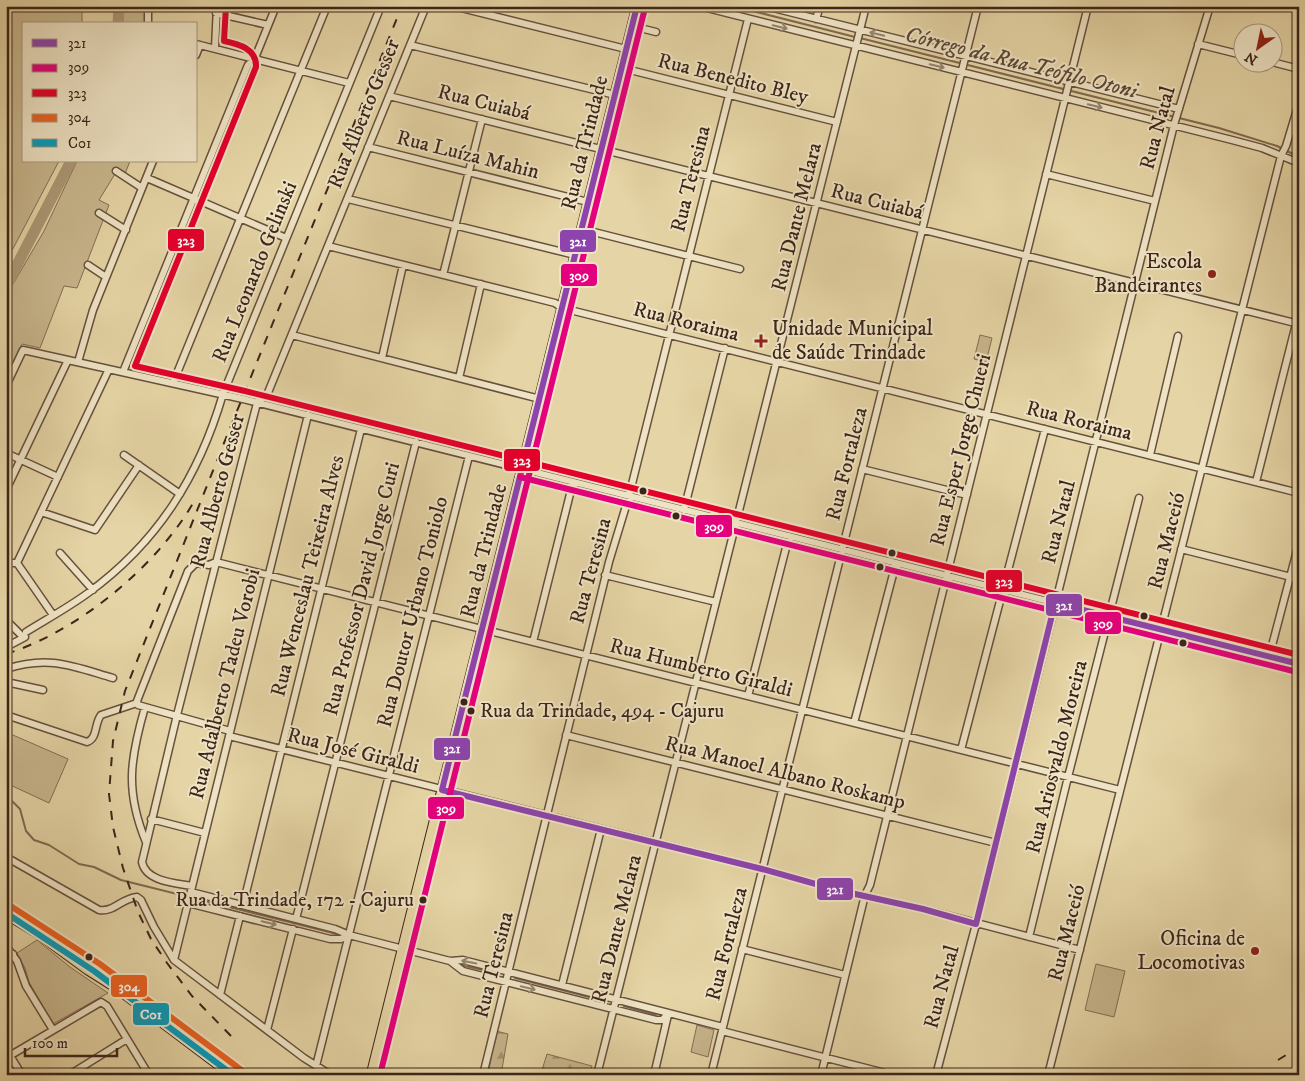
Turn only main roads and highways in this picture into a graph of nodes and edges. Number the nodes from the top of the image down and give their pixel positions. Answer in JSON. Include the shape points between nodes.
{"nodes":[{"id":1,"x":637,"y":6,"type":"edge"},
{"id":2,"x":6,"y":914,"type":"edge"},
{"id":3,"x":232,"y":1075,"type":"edge"},
{"id":4,"x":371,"y":1075,"type":"edge"}],
"edges":[{"from":1,"to":4,"type":"main road","name":"Rua da Trindade"},
{"from":2,"to":3,"type":"main road","via":[[115,987]]}]}
